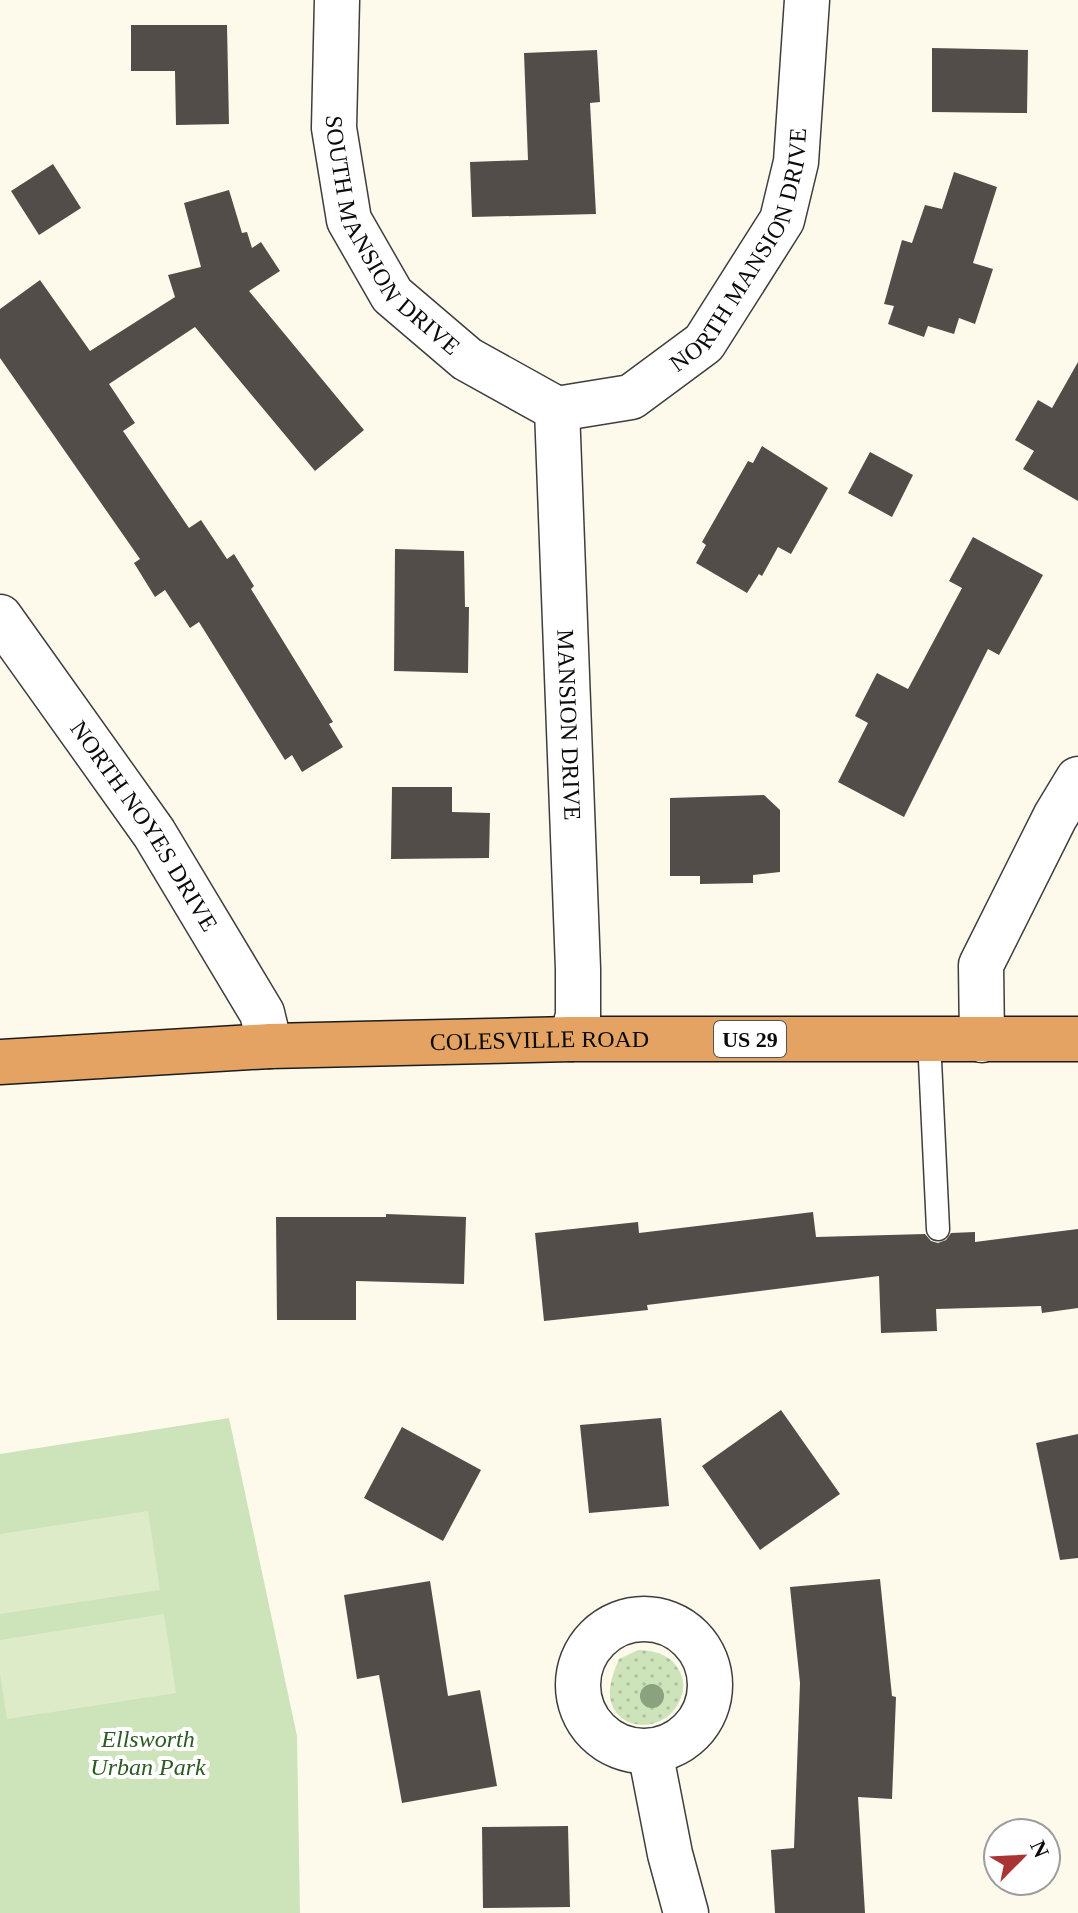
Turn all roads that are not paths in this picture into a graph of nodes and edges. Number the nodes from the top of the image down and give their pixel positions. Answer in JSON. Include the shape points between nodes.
{"nodes":[{"id":1,"x":337,"y":0,"type":"edge"},
{"id":2,"x":807,"y":0,"type":"edge"},
{"id":3,"x":557,"y":409,"type":"junction"},
{"id":4,"x":0,"y":617,"type":"edge"},
{"id":5,"x":1078,"y":779,"type":"edge"},
{"id":6,"x":571,"y":1039,"type":"junction"},
{"id":7,"x":929,"y":1039,"type":"junction"},
{"id":8,"x":1078,"y":1039,"type":"edge"},
{"id":9,"x":982,"y":1040,"type":"junction"},
{"id":10,"x":270,"y":1046,"type":"junction"},
{"id":11,"x":0,"y":1062,"type":"edge"},
{"id":12,"x":938,"y":1229,"type":"dead end"},
{"id":13,"x":650,"y":1751,"type":"dead end"},
{"id":14,"x":686,"y":1913,"type":"edge"}],
"edges":[{"from":1,"to":3,"type":"street","name":"SOUTH MANSION DRIVE","via":[[334,128],[349,220],[392,295],[467,359]]},
{"from":2,"to":3,"type":"street","name":"NORTH MANSION DRIVE","via":[[796,162],[782,220],[704,343],[631,397]]},
{"from":3,"to":6,"type":"street","name":"MANSION DRIVE","via":[[578,969],[578,1016]]},
{"from":4,"to":10,"type":"street","name":"NORTH NOYES DRIVE","via":[[154,833],[262,1013]]},
{"from":5,"to":9,"type":"street","via":[[981,965]]},
{"from":6,"to":7,"type":"highway","name":"COLESVILLE ROAD","number":"US 29"},
{"from":6,"to":10,"type":"highway","name":"COLESVILLE ROAD","number":"US 29"},
{"from":7,"to":9,"type":"highway","name":"COLESVILLE ROAD","number":"US 29"},
{"from":7,"to":12,"type":"lane"},
{"from":8,"to":9,"type":"highway","name":"COLESVILLE ROAD","number":"US 29"},
{"from":10,"to":11,"type":"highway","name":"COLESVILLE ROAD","number":"US 29"},
{"from":13,"to":14,"type":"street"}]}
